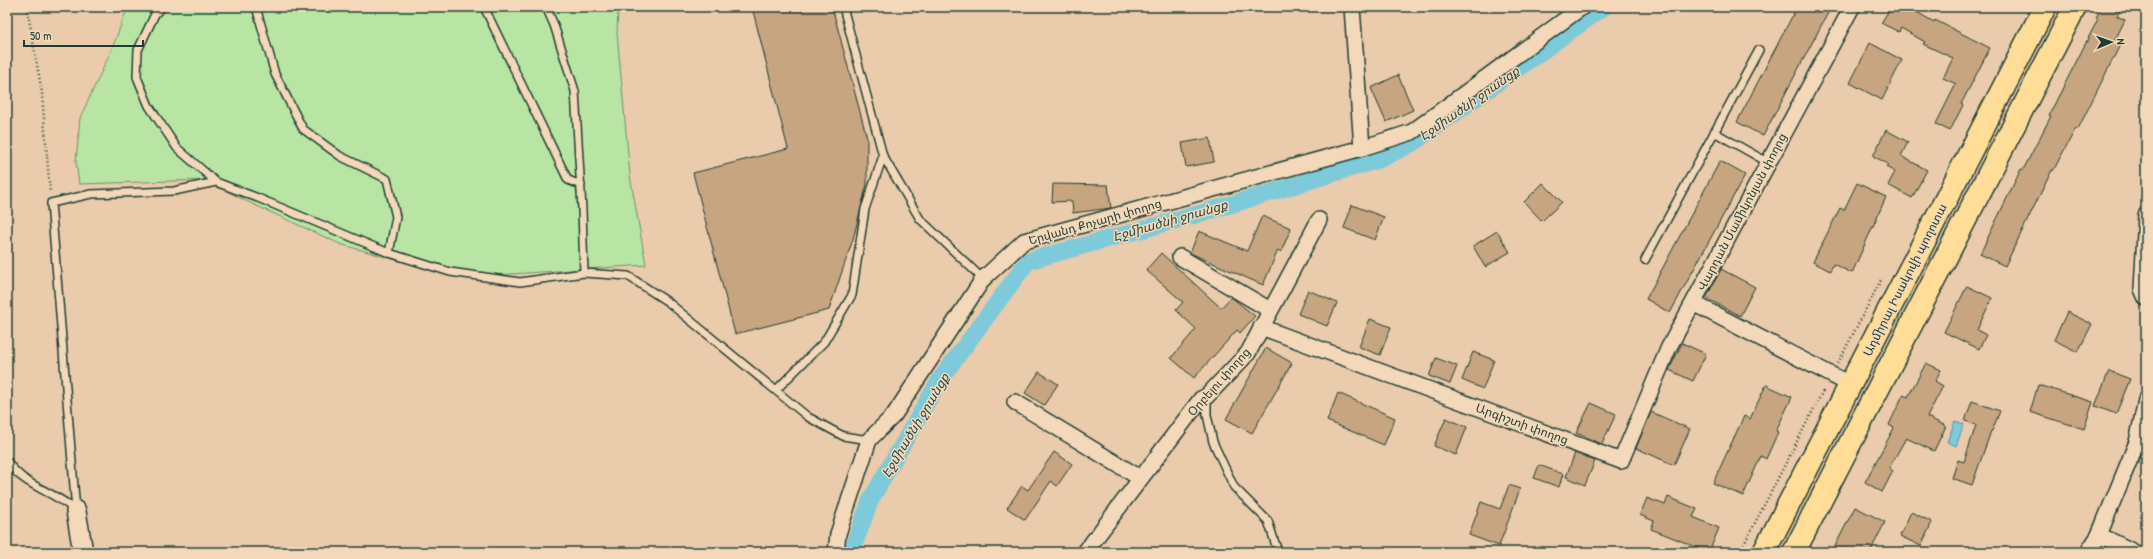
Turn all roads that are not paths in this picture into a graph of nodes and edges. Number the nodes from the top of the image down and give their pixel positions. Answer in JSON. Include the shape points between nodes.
{"nodes":[{"id":1,"x":162,"y":7,"type":"edge"},
{"id":2,"x":256,"y":7,"type":"edge"},
{"id":3,"x":484,"y":7,"type":"edge"},
{"id":4,"x":546,"y":7,"type":"edge"},
{"id":5,"x":842,"y":7,"type":"edge"},
{"id":6,"x":1352,"y":7,"type":"edge"},
{"id":7,"x":1582,"y":7,"type":"edge"},
{"id":8,"x":1852,"y":7,"type":"edge"},
{"id":9,"x":2046,"y":7,"type":"edge"},
{"id":10,"x":2075,"y":7,"type":"edge"},
{"id":11,"x":1759,"y":50,"type":"dead end"},
{"id":12,"x":1714,"y":132,"type":"junction"},
{"id":13,"x":1362,"y":148,"type":"junction"},
{"id":14,"x":883,"y":156,"type":"junction"},
{"id":15,"x":1769,"y":163,"type":"junction"},
{"id":16,"x":216,"y":182,"type":"junction"},
{"id":17,"x":581,"y":185,"type":"junction"},
{"id":18,"x":2146,"y":215,"type":"edge"},
{"id":19,"x":1319,"y":220,"type":"dead end"},
{"id":20,"x":389,"y":253,"type":"junction"},
{"id":21,"x":1180,"y":257,"type":"dead end"},
{"id":22,"x":1644,"y":260,"type":"dead end"},
{"id":23,"x":584,"y":273,"type":"junction"},
{"id":24,"x":983,"y":279,"type":"junction"},
{"id":25,"x":2146,"y":298,"type":"edge"},
{"id":26,"x":1693,"y":303,"type":"junction"},
{"id":27,"x":1270,"y":310,"type":"junction"},
{"id":28,"x":1261,"y":328,"type":"junction"},
{"id":29,"x":1850,"y":385,"type":"junction"},
{"id":30,"x":776,"y":390,"type":"junction"},
{"id":31,"x":1207,"y":396,"type":"junction"},
{"id":32,"x":2146,"y":400,"type":"edge"},
{"id":33,"x":1015,"y":402,"type":"dead end"},
{"id":34,"x":869,"y":440,"type":"junction"},
{"id":35,"x":7,"y":460,"type":"edge"},
{"id":36,"x":1140,"y":478,"type":"junction"},
{"id":37,"x":76,"y":511,"type":"junction"},
{"id":38,"x":2099,"y":535,"type":"junction"},
{"id":39,"x":83,"y":552,"type":"edge"},
{"id":40,"x":836,"y":552,"type":"edge"},
{"id":41,"x":1085,"y":552,"type":"edge"},
{"id":42,"x":1278,"y":552,"type":"edge"},
{"id":43,"x":1764,"y":552,"type":"edge"},
{"id":44,"x":1794,"y":552,"type":"edge"},
{"id":45,"x":2088,"y":552,"type":"edge"},
{"id":46,"x":2134,"y":552,"type":"edge"}],
"edges":[{"from":1,"to":16,"type":"lane","via":[[155,14],[138,50],[137,77],[149,106],[177,148]]},
{"from":2,"to":20,"type":"lane","via":[[275,74],[303,129],[340,156],[387,179],[396,217]]},
{"from":3,"to":17,"type":"lane","via":[[568,180]]},
{"from":4,"to":17,"type":"lane","via":[[575,92]]},
{"from":5,"to":14,"type":"lane"},
{"from":6,"to":13,"type":"street"},
{"from":7,"to":13,"type":"street","name":"Երվանդ Քոչարի փողոց","via":[[1412,132]]},
{"from":8,"to":15,"type":"street","name":"Վարդան Մամիկոնյան փողոց"},
{"from":9,"to":29,"type":"highway","name":"Ադմիրալ Իսակովի պողոտա"},
{"from":10,"to":44,"type":"highway"},
{"from":11,"to":12,"type":"lane"},
{"from":12,"to":15,"type":"lane"},
{"from":12,"to":22,"type":"lane"},
{"from":13,"to":24,"type":"street","name":"Երվանդ Քոչարի փողոց","via":[[1024,241]]},
{"from":14,"to":24,"type":"lane","via":[[920,219]]},
{"from":14,"to":30,"type":"lane","via":[[865,209],[852,295],[824,342]]},
{"from":15,"to":26,"type":"street","name":"Վարդան Մամիկոնյան փողոց"},
{"from":16,"to":20,"type":"lane"},
{"from":16,"to":37,"type":"lane","via":[[174,191],[91,194],[51,203]]},
{"from":17,"to":23,"type":"lane"},
{"from":18,"to":25,"type":"street","via":[[2142,289]]},
{"from":19,"to":27,"type":"street","name":"Օրբելու փողոց"},
{"from":20,"to":23,"type":"lane","via":[[450,272],[520,282]]},
{"from":21,"to":27,"type":"street"},
{"from":23,"to":30,"type":"lane","via":[[628,276],[668,302]]},
{"from":24,"to":34,"type":"street","name":"Երվանդ Քոչարի փողոց","via":[[894,415]]},
{"from":26,"to":28,"type":"street","name":"Արգիշտի փողոց","via":[[1669,347],[1622,461]]},
{"from":26,"to":29,"type":"street","name":"Վարդան Մամիկոնյան փողոց"},
{"from":27,"to":28,"type":"street","name":"Օրբելու փողոց"},
{"from":28,"to":31,"type":"street","name":"Օրբելու փողոց","via":[[1248,353]]},
{"from":29,"to":43,"type":"highway","name":"Ադմիրալ Իսակովի պողոտա"},
{"from":30,"to":34,"type":"lane","via":[[808,417],[843,436]]},
{"from":31,"to":36,"type":"street","name":"Օրբելու փողոց","via":[[1201,399]]},
{"from":31,"to":42,"type":"lane","via":[[1213,442],[1234,487],[1268,521]]},
{"from":32,"to":38,"type":"street","via":[[2137,442]]},
{"from":33,"to":36,"type":"street"},
{"from":34,"to":40,"type":"street","name":"Երվանդ Քոչարի փողոց","via":[[838,534]]},
{"from":35,"to":37,"type":"lane","via":[[14,472],[26,482],[54,494]]},
{"from":36,"to":41,"type":"street","name":"Օրբելու փողոց"},
{"from":37,"to":39,"type":"street"},
{"from":38,"to":45,"type":"street"},
{"from":38,"to":46,"type":"street"}]}
